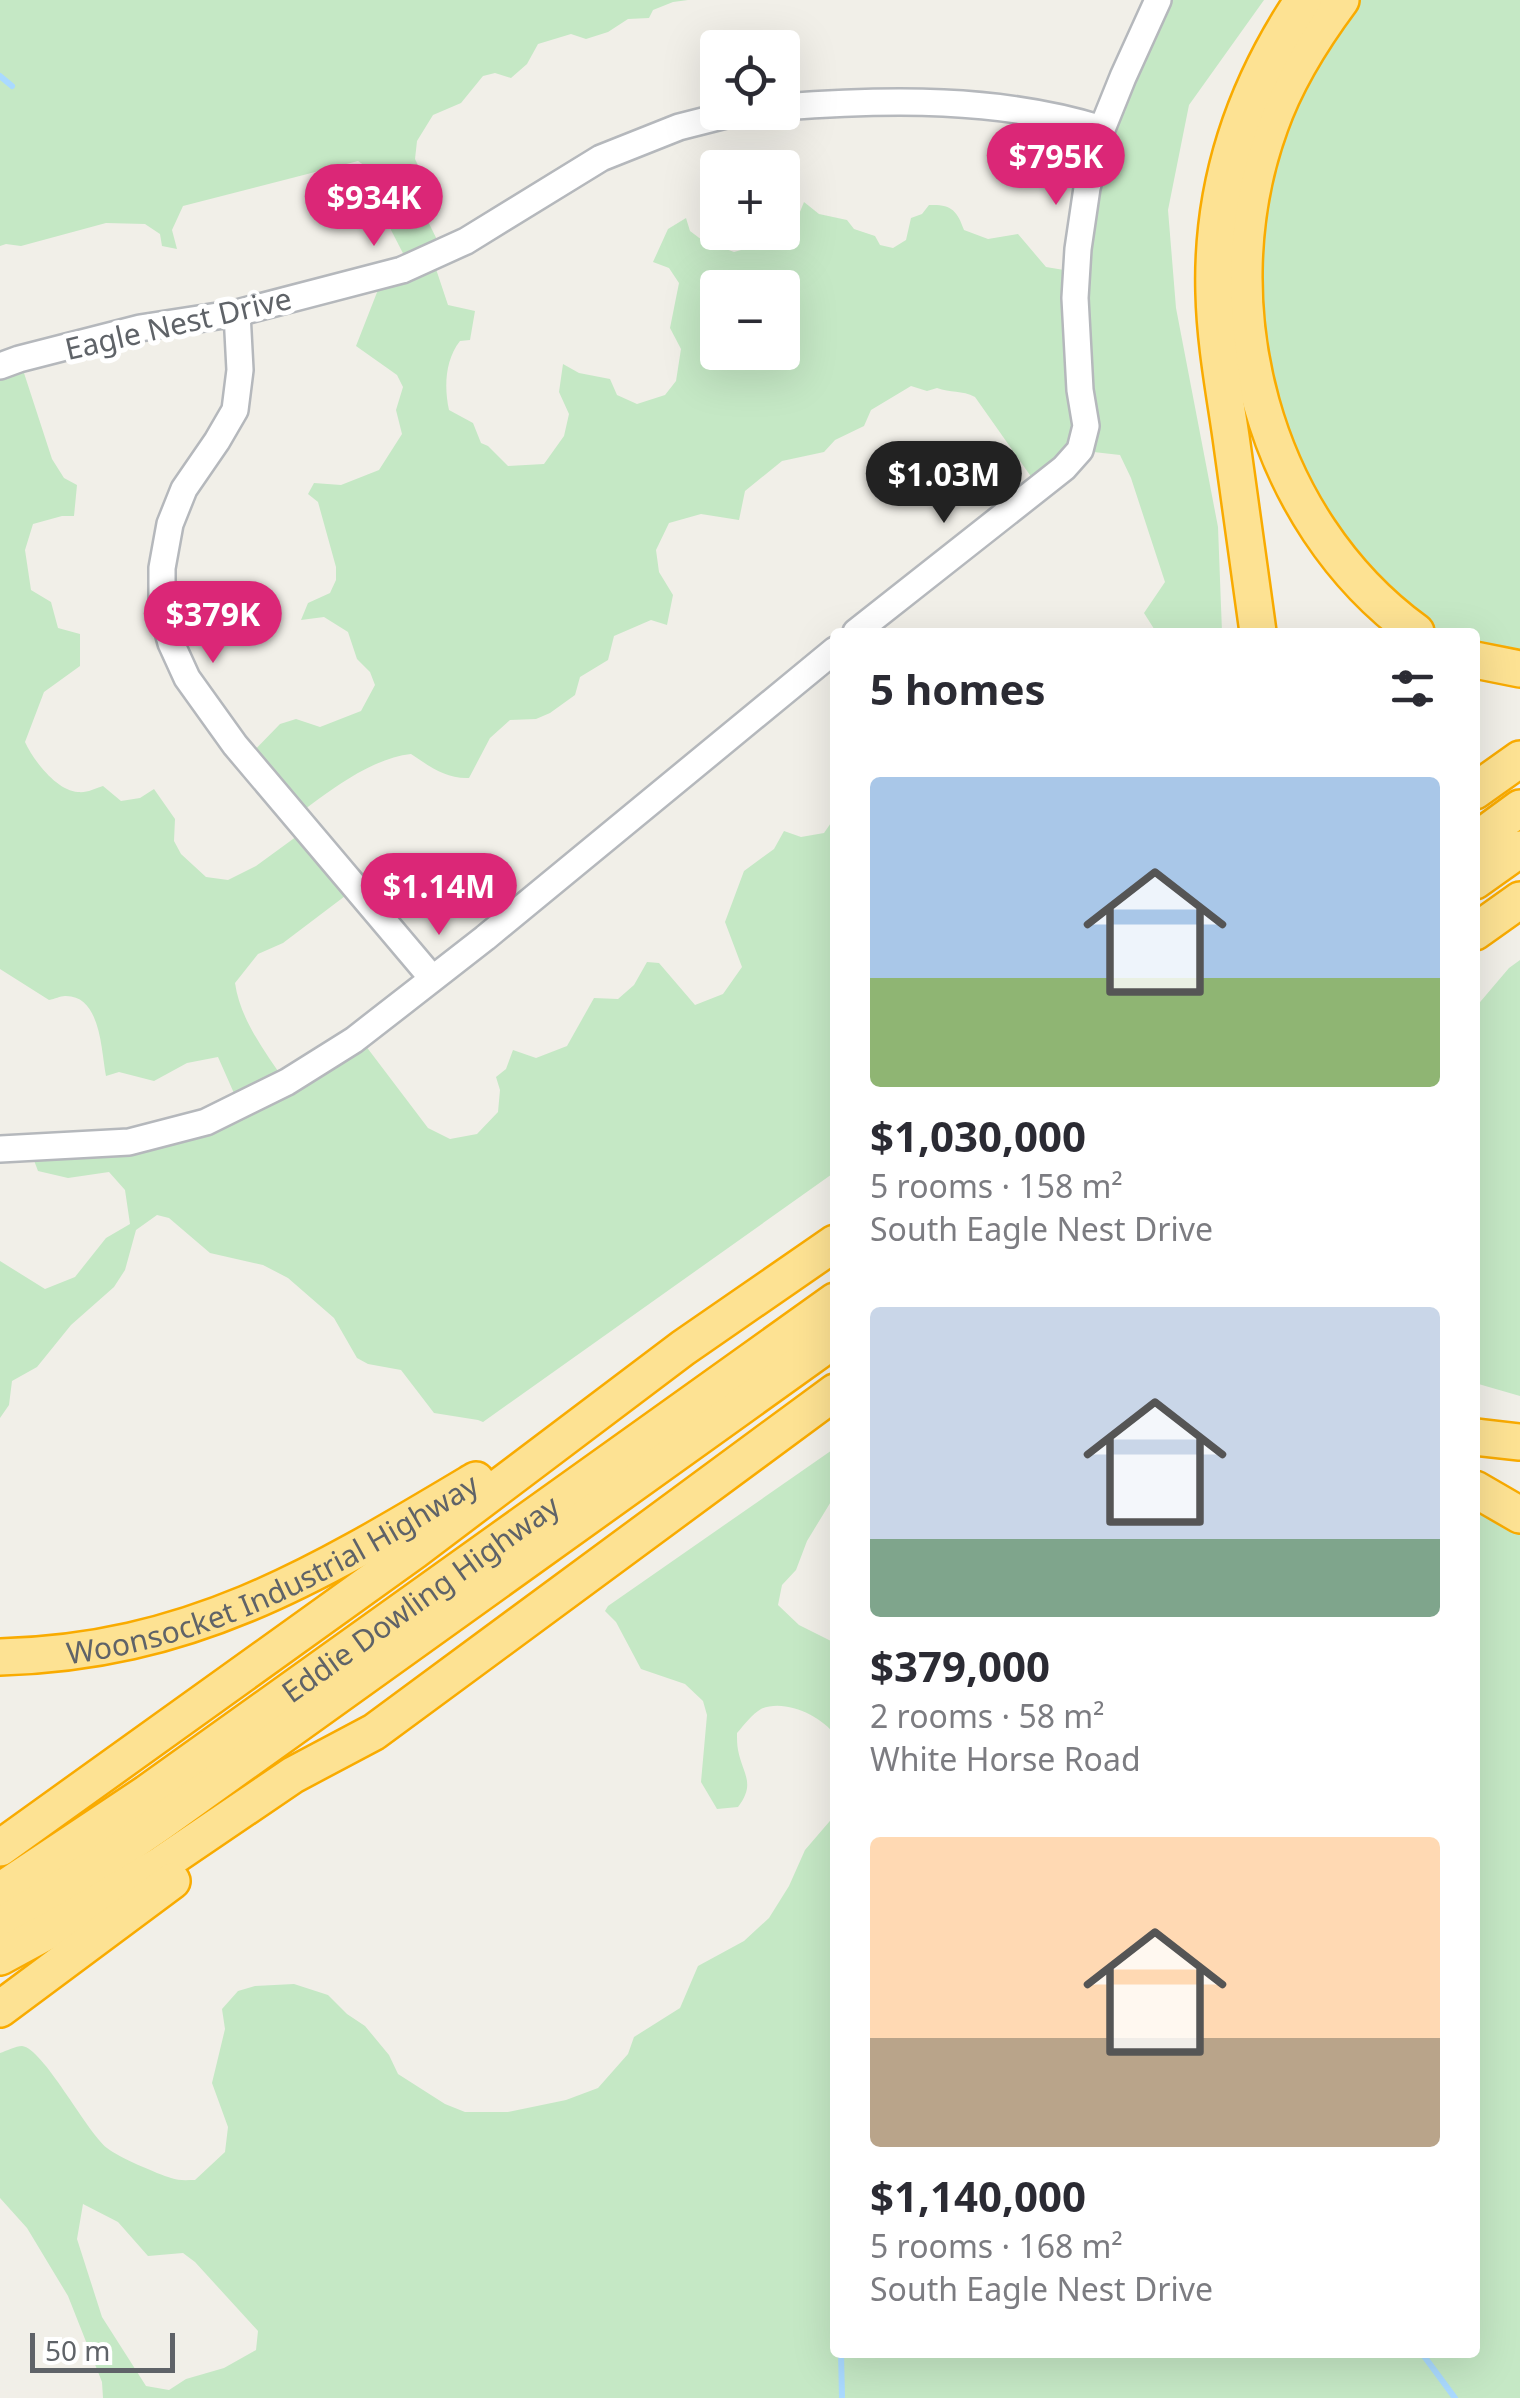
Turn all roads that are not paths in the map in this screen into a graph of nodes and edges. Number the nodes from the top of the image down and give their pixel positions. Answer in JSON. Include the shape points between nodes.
{"nodes":[{"id":1,"x":1158,"y":0,"type":"edge"},
{"id":2,"x":1304,"y":0,"type":"edge"},
{"id":3,"x":1341,"y":0,"type":"edge"},
{"id":4,"x":800,"y":105,"type":"edge"},
{"id":5,"x":700,"y":122,"type":"edge"},
{"id":6,"x":1102,"y":129,"type":"junction"},
{"id":7,"x":237,"y":313,"type":"junction"},
{"id":8,"x":0,"y":366,"type":"edge"},
{"id":9,"x":861,"y":628,"type":"edge"},
{"id":10,"x":1257,"y":628,"type":"edge"},
{"id":11,"x":1411,"y":628,"type":"edge"},
{"id":12,"x":830,"y":654,"type":"edge"},
{"id":13,"x":1480,"y":661,"type":"edge"},
{"id":14,"x":1520,"y":668,"type":"edge"},
{"id":15,"x":1520,"y":759,"type":"edge"},
{"id":16,"x":1480,"y":788,"type":"edge"},
{"id":17,"x":1520,"y":808,"type":"edge"},
{"id":18,"x":1480,"y":836,"type":"edge"},
{"id":19,"x":1520,"y":849,"type":"edge"},
{"id":20,"x":1480,"y":877,"type":"edge"},
{"id":21,"x":432,"y":978,"type":"junction"},
{"id":22,"x":0,"y":1149,"type":"edge"},
{"id":23,"x":830,"y":1246,"type":"edge"},
{"id":24,"x":830,"y":1304,"type":"edge"},
{"id":25,"x":830,"y":1343,"type":"edge"},
{"id":26,"x":683,"y":1348,"type":"junction"},
{"id":27,"x":830,"y":1396,"type":"edge"},
{"id":28,"x":830,"y":1406,"type":"edge"},
{"id":29,"x":772,"y":1438,"type":"junction"},
{"id":30,"x":1480,"y":1438,"type":"edge"},
{"id":31,"x":1520,"y":1442,"type":"edge"},
{"id":32,"x":1480,"y":1492,"type":"edge"},
{"id":33,"x":1520,"y":1515,"type":"edge"},
{"id":34,"x":0,"y":1657,"type":"edge"},
{"id":35,"x":374,"y":1732,"type":"junction"},
{"id":36,"x":0,"y":1848,"type":"edge"},
{"id":37,"x":0,"y":1891,"type":"edge"},
{"id":38,"x":0,"y":1926,"type":"edge"},
{"id":39,"x":0,"y":1958,"type":"edge"},
{"id":40,"x":0,"y":2009,"type":"edge"}],
"edges":[{"from":1,"to":6,"type":"street"},
{"from":2,"to":10,"type":"highway","via":[[1242,116],[1222,189],[1214,260],[1220,364]]},
{"from":3,"to":11,"type":"highway","via":[[1297,66],[1259,160],[1244,262],[1246,326],[1266,421],[1301,501],[1355,577]]},
{"from":4,"to":6,"type":"street","via":[[997,107]]},
{"from":5,"to":7,"type":"street","name":"Eagle Nest Drive","via":[[601,158],[466,241],[402,270]]},
{"from":6,"to":9,"type":"street","via":[[1087,188],[1074,298],[1086,426],[1080,450]]},
{"from":7,"to":8,"type":"street","name":"Eagle Nest Drive","via":[[140,328]]},
{"from":7,"to":21,"type":"street","via":[[235,410],[184,489],[170,524],[162,610],[170,642],[234,744]]},
{"from":12,"to":21,"type":"street"},
{"from":13,"to":14,"type":"highway"},
{"from":15,"to":16,"type":"highway"},
{"from":17,"to":18,"type":"highway"},
{"from":19,"to":20,"type":"highway"},
{"from":21,"to":22,"type":"street","via":[[354,1040],[206,1122],[129,1142]]},
{"from":23,"to":26,"type":"highway"},
{"from":24,"to":37,"type":"highway","name":"Eddie Dowling Highway"},
{"from":25,"to":38,"type":"highway","name":"Eddie Dowling Highway","via":[[176,1812]]},
{"from":26,"to":34,"type":"highway","name":"Woonsocket Industrial Highway","via":[[444,1500],[270,1595],[157,1636]]},
{"from":26,"to":36,"type":"highway"},
{"from":27,"to":29,"type":"highway"},
{"from":28,"to":29,"type":"highway"},
{"from":29,"to":35,"type":"highway"},
{"from":30,"to":31,"type":"highway"},
{"from":32,"to":33,"type":"highway"},
{"from":35,"to":39,"type":"highway","via":[[293,1775],[149,1872]]},
{"from":35,"to":40,"type":"highway"}]}
